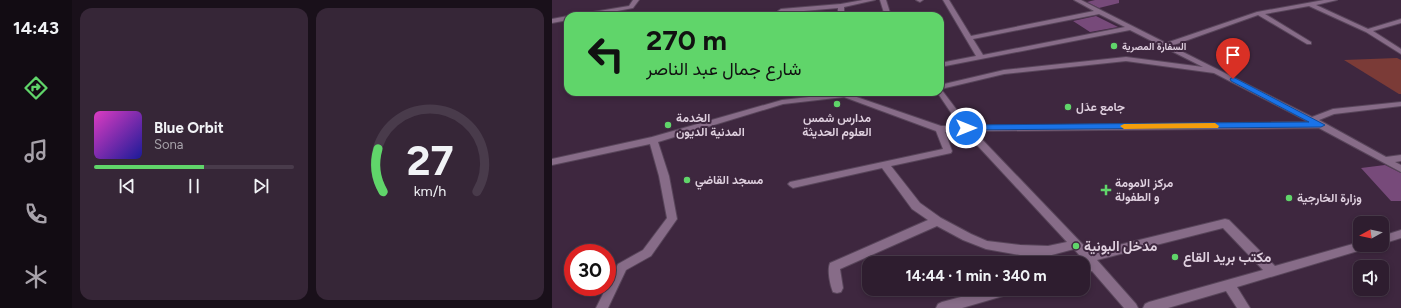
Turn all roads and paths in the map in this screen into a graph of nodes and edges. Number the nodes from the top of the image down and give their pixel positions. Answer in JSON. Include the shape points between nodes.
{"nodes":[{"id":1,"x":636,"y":0,"type":"edge"},
{"id":2,"x":872,"y":0,"type":"edge"},
{"id":3,"x":883,"y":0,"type":"edge"},
{"id":4,"x":946,"y":0,"type":"edge"},
{"id":5,"x":1077,"y":0,"type":"edge"},
{"id":6,"x":1334,"y":0,"type":"edge"},
{"id":7,"x":847,"y":2,"type":"edge"},
{"id":8,"x":1310,"y":4,"type":"junction"},
{"id":9,"x":841,"y":6,"type":"junction"},
{"id":10,"x":781,"y":11,"type":"dead end"},
{"id":11,"x":603,"y":12,"type":"edge"},
{"id":12,"x":841,"y":12,"type":"edge"},
{"id":13,"x":887,"y":12,"type":"edge"},
{"id":14,"x":1098,"y":12,"type":"junction"},
{"id":15,"x":1259,"y":13,"type":"junction"},
{"id":16,"x":564,"y":19,"type":"edge"},
{"id":17,"x":552,"y":21,"type":"edge"},
{"id":18,"x":1401,"y":21,"type":"edge"},
{"id":19,"x":1130,"y":28,"type":"junction"},
{"id":20,"x":1368,"y":31,"type":"junction"},
{"id":21,"x":969,"y":38,"type":"junction"},
{"id":22,"x":1309,"y":43,"type":"dead end"},
{"id":23,"x":1166,"y":45,"type":"junction"},
{"id":24,"x":1401,"y":52,"type":"edge"},
{"id":25,"x":980,"y":56,"type":"junction"},
{"id":26,"x":944,"y":64,"type":"edge"},
{"id":27,"x":1220,"y":72,"type":"junction"},
{"id":28,"x":944,"y":86,"type":"edge"},
{"id":29,"x":829,"y":96,"type":"edge"},
{"id":30,"x":850,"y":96,"type":"edge"},
{"id":31,"x":944,"y":96,"type":"edge"},
{"id":32,"x":1401,"y":104,"type":"edge"},
{"id":33,"x":1312,"y":120,"type":"junction"},
{"id":34,"x":1321,"y":125,"type":"junction"},
{"id":35,"x":966,"y":128,"type":"junction"},
{"id":36,"x":940,"y":129,"type":"junction"},
{"id":37,"x":653,"y":140,"type":"junction"},
{"id":38,"x":1401,"y":158,"type":"edge"},
{"id":39,"x":1385,"y":160,"type":"junction"},
{"id":40,"x":552,"y":162,"type":"edge"},
{"id":41,"x":884,"y":164,"type":"junction"},
{"id":42,"x":1401,"y":169,"type":"edge"},
{"id":43,"x":793,"y":184,"type":"dead end"},
{"id":44,"x":937,"y":221,"type":"junction"},
{"id":45,"x":1401,"y":234,"type":"edge"},
{"id":46,"x":1389,"y":238,"type":"edge"},
{"id":47,"x":1076,"y":244,"type":"junction"},
{"id":48,"x":1353,"y":248,"type":"edge"},
{"id":49,"x":1091,"y":262,"type":"junction"},
{"id":50,"x":1273,"y":272,"type":"junction"},
{"id":51,"x":1228,"y":286,"type":"junction"},
{"id":52,"x":837,"y":288,"type":"dead end"},
{"id":53,"x":985,"y":296,"type":"edge"},
{"id":54,"x":602,"y":308,"type":"edge"},
{"id":55,"x":942,"y":308,"type":"edge"},
{"id":56,"x":1132,"y":308,"type":"edge"},
{"id":57,"x":1149,"y":308,"type":"edge"},
{"id":58,"x":1244,"y":308,"type":"edge"}],
"edges":[{"from":1,"to":11,"type":"street","via":[[631,7]]},
{"from":2,"to":7,"type":"street"},
{"from":3,"to":13,"type":"street"},
{"from":4,"to":21,"type":"street"},
{"from":5,"to":14,"type":"street"},
{"from":6,"to":8,"type":"street"},
{"from":7,"to":9,"type":"street"},
{"from":8,"to":15,"type":"street"},
{"from":8,"to":20,"type":"street"},
{"from":9,"to":10,"type":"street"},
{"from":9,"to":12,"type":"street"},
{"from":14,"to":19,"type":"street"},
{"from":14,"to":21,"type":"street"},
{"from":15,"to":22,"type":"street"},
{"from":15,"to":23,"type":"street"},
{"from":16,"to":17,"type":"street"},
{"from":18,"to":20,"type":"street"},
{"from":19,"to":23,"type":"street"},
{"from":19,"to":25,"type":"street"},
{"from":20,"to":24,"type":"street"},
{"from":21,"to":25,"type":"street"},
{"from":23,"to":27,"type":"street"},
{"from":25,"to":26,"type":"street"},
{"from":27,"to":28,"type":"street","via":[[1126,59],[1004,72]]},
{"from":27,"to":33,"type":"street"},
{"from":29,"to":37,"type":"street","via":[[782,102]]},
{"from":30,"to":36,"type":"street"},
{"from":31,"to":35,"type":"street"},
{"from":32,"to":33,"type":"street","via":[[1333,112]]},
{"from":33,"to":34,"type":"street"},
{"from":34,"to":35,"type":"street"},
{"from":34,"to":39,"type":"street"},
{"from":35,"to":36,"type":"street"},
{"from":35,"to":47,"type":"street"},
{"from":36,"to":41,"type":"street","via":[[948,151]]},
{"from":37,"to":40,"type":"street"},
{"from":37,"to":54,"type":"street","via":[[664,176],[672,219],[648,253],[622,267]]},
{"from":38,"to":39,"type":"street"},
{"from":39,"to":42,"type":"street"},
{"from":41,"to":43,"type":"street"},
{"from":41,"to":44,"type":"street","via":[[916,206]]},
{"from":44,"to":47,"type":"street","via":[[986,245],[1048,251]]},
{"from":44,"to":52,"type":"street","via":[[834,266]]},
{"from":45,"to":46,"type":"street"},
{"from":47,"to":49,"type":"street"},
{"from":48,"to":50,"type":"street"},
{"from":49,"to":50,"type":"street","via":[[1225,223]]},
{"from":49,"to":56,"type":"street"},
{"from":50,"to":51,"type":"street"},
{"from":51,"to":57,"type":"street"},
{"from":51,"to":58,"type":"street"},
{"from":53,"to":55,"type":"street"}]}
